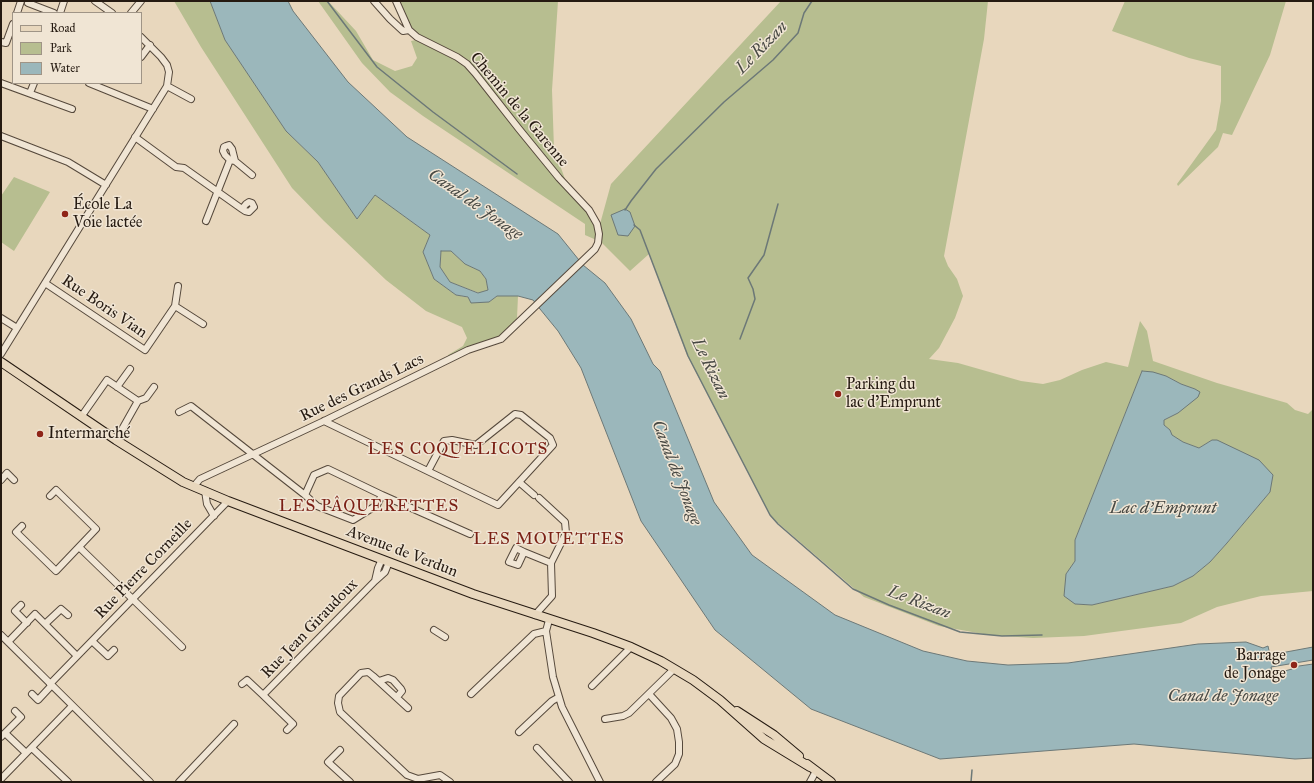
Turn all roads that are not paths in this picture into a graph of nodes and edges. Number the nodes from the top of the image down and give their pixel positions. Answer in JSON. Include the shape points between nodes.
{"nodes":[{"id":1,"x":21,"y":1,"type":"edge"},
{"id":2,"x":64,"y":1,"type":"edge"},
{"id":3,"x":95,"y":1,"type":"edge"},
{"id":4,"x":141,"y":1,"type":"edge"},
{"id":5,"x":374,"y":1,"type":"edge"},
{"id":6,"x":396,"y":1,"type":"edge"},
{"id":7,"x":28,"y":3,"type":"dead end"},
{"id":8,"x":17,"y":12,"type":"edge"},
{"id":9,"x":51,"y":12,"type":"edge"},
{"id":10,"x":60,"y":12,"type":"edge"},
{"id":11,"x":111,"y":12,"type":"edge"},
{"id":12,"x":133,"y":12,"type":"edge"},
{"id":13,"x":12,"y":28,"type":"edge"},
{"id":14,"x":409,"y":30,"type":"junction"},
{"id":15,"x":142,"y":38,"type":"edge"},
{"id":16,"x":8,"y":43,"type":"edge"},
{"id":17,"x":150,"y":45,"type":"junction"},
{"id":18,"x":142,"y":56,"type":"edge"},
{"id":19,"x":1,"y":83,"type":"edge"},
{"id":20,"x":34,"y":84,"type":"edge"},
{"id":21,"x":91,"y":84,"type":"edge"},
{"id":22,"x":167,"y":86,"type":"junction"},
{"id":23,"x":30,"y":93,"type":"junction"},
{"id":24,"x":191,"y":99,"type":"dead end"},
{"id":25,"x":72,"y":109,"type":"dead end"},
{"id":26,"x":153,"y":109,"type":"junction"},
{"id":27,"x":1,"y":136,"type":"edge"},
{"id":28,"x":135,"y":137,"type":"junction"},
{"id":29,"x":252,"y":175,"type":"dead end"},
{"id":30,"x":106,"y":185,"type":"junction"},
{"id":31,"x":218,"y":192,"type":"junction"},
{"id":32,"x":242,"y":210,"type":"dead end"},
{"id":33,"x":206,"y":221,"type":"dead end"},
{"id":34,"x":592,"y":252,"type":"joint"},
{"id":35,"x":45,"y":283,"type":"junction"},
{"id":36,"x":178,"y":286,"type":"dead end"},
{"id":37,"x":175,"y":306,"type":"junction"},
{"id":38,"x":1,"y":318,"type":"edge"},
{"id":39,"x":203,"y":324,"type":"dead end"},
{"id":40,"x":17,"y":328,"type":"junction"},
{"id":41,"x":1,"y":354,"type":"edge"},
{"id":42,"x":1,"y":362,"type":"edge"},
{"id":43,"x":130,"y":369,"type":"dead end"},
{"id":44,"x":117,"y":387,"type":"junction"},
{"id":45,"x":154,"y":387,"type":"dead end"},
{"id":46,"x":138,"y":401,"type":"junction"},
{"id":47,"x":179,"y":412,"type":"dead end"},
{"id":48,"x":81,"y":417,"type":"junction"},
{"id":49,"x":324,"y":421,"type":"junction"},
{"id":50,"x":116,"y":440,"type":"junction"},
{"id":51,"x":252,"y":454,"type":"junction"},
{"id":52,"x":428,"y":471,"type":"junction"},
{"id":53,"x":1,"y":480,"type":"edge"},
{"id":54,"x":14,"y":480,"type":"dead end"},
{"id":55,"x":519,"y":482,"type":"junction"},
{"id":56,"x":194,"y":486,"type":"junction"},
{"id":57,"x":205,"y":491,"type":"junction"},
{"id":58,"x":305,"y":495,"type":"junction"},
{"id":59,"x":382,"y":495,"type":"junction"},
{"id":60,"x":50,"y":496,"type":"dead end"},
{"id":61,"x":228,"y":501,"type":"junction"},
{"id":62,"x":214,"y":516,"type":"junction"},
{"id":63,"x":22,"y":526,"type":"dead end"},
{"id":64,"x":470,"y":534,"type":"dead end"},
{"id":65,"x":79,"y":547,"type":"junction"},
{"id":66,"x":524,"y":552,"type":"dead end"},
{"id":67,"x":385,"y":561,"type":"junction"},
{"id":68,"x":551,"y":563,"type":"junction"},
{"id":69,"x":132,"y":600,"type":"junction"},
{"id":70,"x":21,"y":605,"type":"dead end"},
{"id":71,"x":535,"y":614,"type":"junction"},
{"id":72,"x":68,"y":615,"type":"dead end"},
{"id":73,"x":549,"y":620,"type":"junction"},
{"id":74,"x":27,"y":623,"type":"junction"},
{"id":75,"x":45,"y":624,"type":"junction"},
{"id":76,"x":434,"y":630,"type":"dead end"},
{"id":77,"x":546,"y":631,"type":"junction"},
{"id":78,"x":1,"y":635,"type":"edge"},
{"id":79,"x":445,"y":637,"type":"dead end"},
{"id":80,"x":92,"y":640,"type":"junction"},
{"id":81,"x":8,"y":642,"type":"junction"},
{"id":82,"x":182,"y":647,"type":"dead end"},
{"id":83,"x":631,"y":647,"type":"junction"},
{"id":84,"x":114,"y":650,"type":"dead end"},
{"id":85,"x":77,"y":656,"type":"junction"},
{"id":86,"x":674,"y":669,"type":"junction"},
{"id":87,"x":379,"y":681,"type":"junction"},
{"id":88,"x":242,"y":684,"type":"dead end"},
{"id":89,"x":51,"y":685,"type":"junction"},
{"id":90,"x":592,"y":686,"type":"dead end"},
{"id":91,"x":32,"y":694,"type":"dead end"},
{"id":92,"x":471,"y":694,"type":"dead end"},
{"id":93,"x":648,"y":694,"type":"junction"},
{"id":94,"x":263,"y":695,"type":"junction"},
{"id":95,"x":397,"y":697,"type":"junction"},
{"id":96,"x":559,"y":697,"type":"junction"},
{"id":97,"x":72,"y":706,"type":"junction"},
{"id":98,"x":408,"y":708,"type":"dead end"},
{"id":99,"x":15,"y":711,"type":"dead end"},
{"id":100,"x":605,"y":719,"type":"dead end"},
{"id":101,"x":234,"y":724,"type":"dead end"},
{"id":102,"x":287,"y":730,"type":"dead end"},
{"id":103,"x":519,"y":732,"type":"dead end"},
{"id":104,"x":3,"y":735,"type":"edge"},
{"id":105,"x":32,"y":748,"type":"junction"},
{"id":106,"x":537,"y":748,"type":"dead end"},
{"id":107,"x":340,"y":750,"type":"dead end"},
{"id":108,"x":26,"y":753,"type":"junction"},
{"id":109,"x":813,"y":769,"type":"junction"},
{"id":110,"x":1,"y":779,"type":"edge"},
{"id":111,"x":68,"y":782,"type":"edge"},
{"id":112,"x":150,"y":782,"type":"edge"},
{"id":113,"x":179,"y":782,"type":"edge"},
{"id":114,"x":350,"y":782,"type":"edge"},
{"id":115,"x":450,"y":782,"type":"edge"},
{"id":116,"x":569,"y":782,"type":"edge"},
{"id":117,"x":600,"y":782,"type":"edge"},
{"id":118,"x":656,"y":782,"type":"edge"},
{"id":119,"x":810,"y":782,"type":"edge"},
{"id":120,"x":831,"y":782,"type":"edge"}],
"edges":[{"from":1,"to":8,"type":"street"},
{"from":2,"to":10,"type":"street"},
{"from":3,"to":11,"type":"street"},
{"from":4,"to":12,"type":"street"},
{"from":5,"to":14,"type":"street","via":[[403,31]]},
{"from":6,"to":14,"type":"street","name":"Chemin de la Garenne"},
{"from":7,"to":9,"type":"street"},
{"from":13,"to":16,"type":"street"},
{"from":14,"to":34,"type":"street","name":"Chemin de la Garenne","via":[[467,64],[559,178],[589,210],[599,234],[598,243]]},
{"from":15,"to":17,"type":"street"},
{"from":17,"to":18,"type":"street"},
{"from":17,"to":22,"type":"street","via":[[167,65]]},
{"from":19,"to":23,"type":"street"},
{"from":20,"to":23,"type":"street"},
{"from":21,"to":26,"type":"street"},
{"from":22,"to":24,"type":"street"},
{"from":22,"to":26,"type":"street"},
{"from":23,"to":25,"type":"street"},
{"from":26,"to":28,"type":"street"},
{"from":27,"to":30,"type":"street","via":[[68,162]]},
{"from":28,"to":30,"type":"street"},
{"from":28,"to":31,"type":"street","via":[[176,167],[184,168]]},
{"from":29,"to":31,"type":"street","via":[[232,160]]},
{"from":30,"to":35,"type":"street"},
{"from":31,"to":32,"type":"street"},
{"from":31,"to":33,"type":"street"},
{"from":34,"to":49,"type":"street","name":"Rue des Grands Lacs","via":[[501,339],[468,350]]},
{"from":35,"to":37,"type":"street","name":"Rue Boris Vian","via":[[146,350]]},
{"from":35,"to":40,"type":"street"},
{"from":36,"to":37,"type":"street","name":"Rue Boris Vian"},
{"from":37,"to":39,"type":"street"},
{"from":38,"to":40,"type":"street"},
{"from":40,"to":41,"type":"street"},
{"from":42,"to":48,"type":"main road","name":"Avenue de Verdun"},
{"from":43,"to":44,"type":"street"},
{"from":44,"to":46,"type":"street"},
{"from":44,"to":48,"type":"street","via":[[107,380]]},
{"from":45,"to":46,"type":"street","via":[[146,398]]},
{"from":46,"to":50,"type":"street"},
{"from":47,"to":51,"type":"street","via":[[191,406]]},
{"from":48,"to":50,"type":"main road","name":"Avenue de Verdun"},
{"from":49,"to":51,"type":"street","name":"Rue des Grands Lacs"},
{"from":49,"to":52,"type":"street"},
{"from":50,"to":56,"type":"main road","name":"Avenue de Verdun","via":[[183,482]]},
{"from":51,"to":56,"type":"street","name":"Rue des Grands Lacs","via":[[200,479]]},
{"from":51,"to":58,"type":"street"},
{"from":52,"to":55,"type":"street","via":[[498,505]]},
{"from":52,"to":55,"type":"street","via":[[444,442],[452,440],[476,446],[515,414],[521,415],[550,438],[553,445]]},
{"from":53,"to":54,"type":"street","via":[[8,473]]},
{"from":55,"to":68,"type":"street","via":[[565,522],[566,533]]},
{"from":56,"to":57,"type":"main road","name":"Avenue de Verdun"},
{"from":57,"to":61,"type":"main road","name":"Avenue de Verdun"},
{"from":57,"to":62,"type":"street","name":"Rue Pierre Corneille","via":[[207,504]]},
{"from":58,"to":59,"type":"street","via":[[317,506],[353,520],[377,504]]},
{"from":58,"to":59,"type":"street","via":[[314,475],[328,469]]},
{"from":59,"to":64,"type":"street"},
{"from":60,"to":65,"type":"street","via":[[56,490],[96,529]]},
{"from":61,"to":62,"type":"street","name":"Rue Pierre Corneille"},
{"from":61,"to":67,"type":"main road","name":"Avenue de Verdun"},
{"from":62,"to":69,"type":"street","name":"Rue Pierre Corneille"},
{"from":63,"to":65,"type":"street","via":[[16,532],[56,571]]},
{"from":65,"to":69,"type":"street"},
{"from":66,"to":68,"type":"street"},
{"from":67,"to":71,"type":"main road","name":"Avenue de Verdun","via":[[472,594]]},
{"from":67,"to":94,"type":"street","name":"Rue Jean Giraudoux","via":[[384,572]]},
{"from":68,"to":71,"type":"street","via":[[552,596]]},
{"from":69,"to":80,"type":"street","name":"Rue Pierre Corneille"},
{"from":69,"to":82,"type":"street"},
{"from":70,"to":74,"type":"street","via":[[15,611]]},
{"from":71,"to":73,"type":"main road","name":"Avenue de Verdun"},
{"from":72,"to":75,"type":"street","via":[[61,608]]},
{"from":73,"to":77,"type":"street"},
{"from":73,"to":83,"type":"main road","name":"Avenue de Verdun"},
{"from":74,"to":75,"type":"street","via":[[35,614]]},
{"from":74,"to":81,"type":"street"},
{"from":75,"to":85,"type":"street"},
{"from":76,"to":79,"type":"street"},
{"from":77,"to":92,"type":"street","via":[[534,634]]},
{"from":77,"to":96,"type":"street","via":[[553,677]]},
{"from":78,"to":81,"type":"street"},
{"from":80,"to":84,"type":"street","name":"Rue Pierre Corneille","via":[[108,656]]},
{"from":80,"to":85,"type":"street","name":"Rue Pierre Corneille"},
{"from":81,"to":89,"type":"street"},
{"from":83,"to":86,"type":"main road","name":"Avenue de Verdun"},
{"from":83,"to":90,"type":"street"},
{"from":85,"to":89,"type":"street","name":"Rue Pierre Corneille"},
{"from":86,"to":93,"type":"street"},
{"from":86,"to":109,"type":"main road","name":"Avenue de Verdun","via":[[769,731]]},
{"from":87,"to":95,"type":"street"},
{"from":87,"to":95,"type":"street","via":[[388,678],[393,680],[402,691]]},
{"from":87,"to":115,"type":"street","via":[[368,672],[361,673],[339,696],[340,712],[407,775],[418,779],[440,776]]},
{"from":88,"to":94,"type":"street","name":"Rue Jean Giraudoux","via":[[247,680]]},
{"from":89,"to":91,"type":"street","name":"Rue Pierre Corneille","via":[[38,700]]},
{"from":89,"to":97,"type":"street"},
{"from":93,"to":100,"type":"street","via":[[629,713]]},
{"from":93,"to":118,"type":"street","via":[[671,718],[677,729],[679,742],[679,754],[675,764]]},
{"from":94,"to":102,"type":"street","name":"Rue Jean Giraudoux","via":[[293,724]]},
{"from":95,"to":98,"type":"street"},
{"from":96,"to":103,"type":"street"},
{"from":96,"to":117,"type":"street","via":[[575,735]]},
{"from":97,"to":105,"type":"street"},
{"from":97,"to":112,"type":"street"},
{"from":99,"to":104,"type":"street","via":[[21,717]]},
{"from":101,"to":113,"type":"street"},
{"from":104,"to":108,"type":"street"},
{"from":105,"to":108,"type":"street"},
{"from":105,"to":111,"type":"street"},
{"from":106,"to":116,"type":"street"},
{"from":107,"to":114,"type":"street","via":[[328,762]]},
{"from":108,"to":110,"type":"street"},
{"from":109,"to":119,"type":"street"},
{"from":109,"to":120,"type":"main road","name":"Avenue de Verdun"}]}
